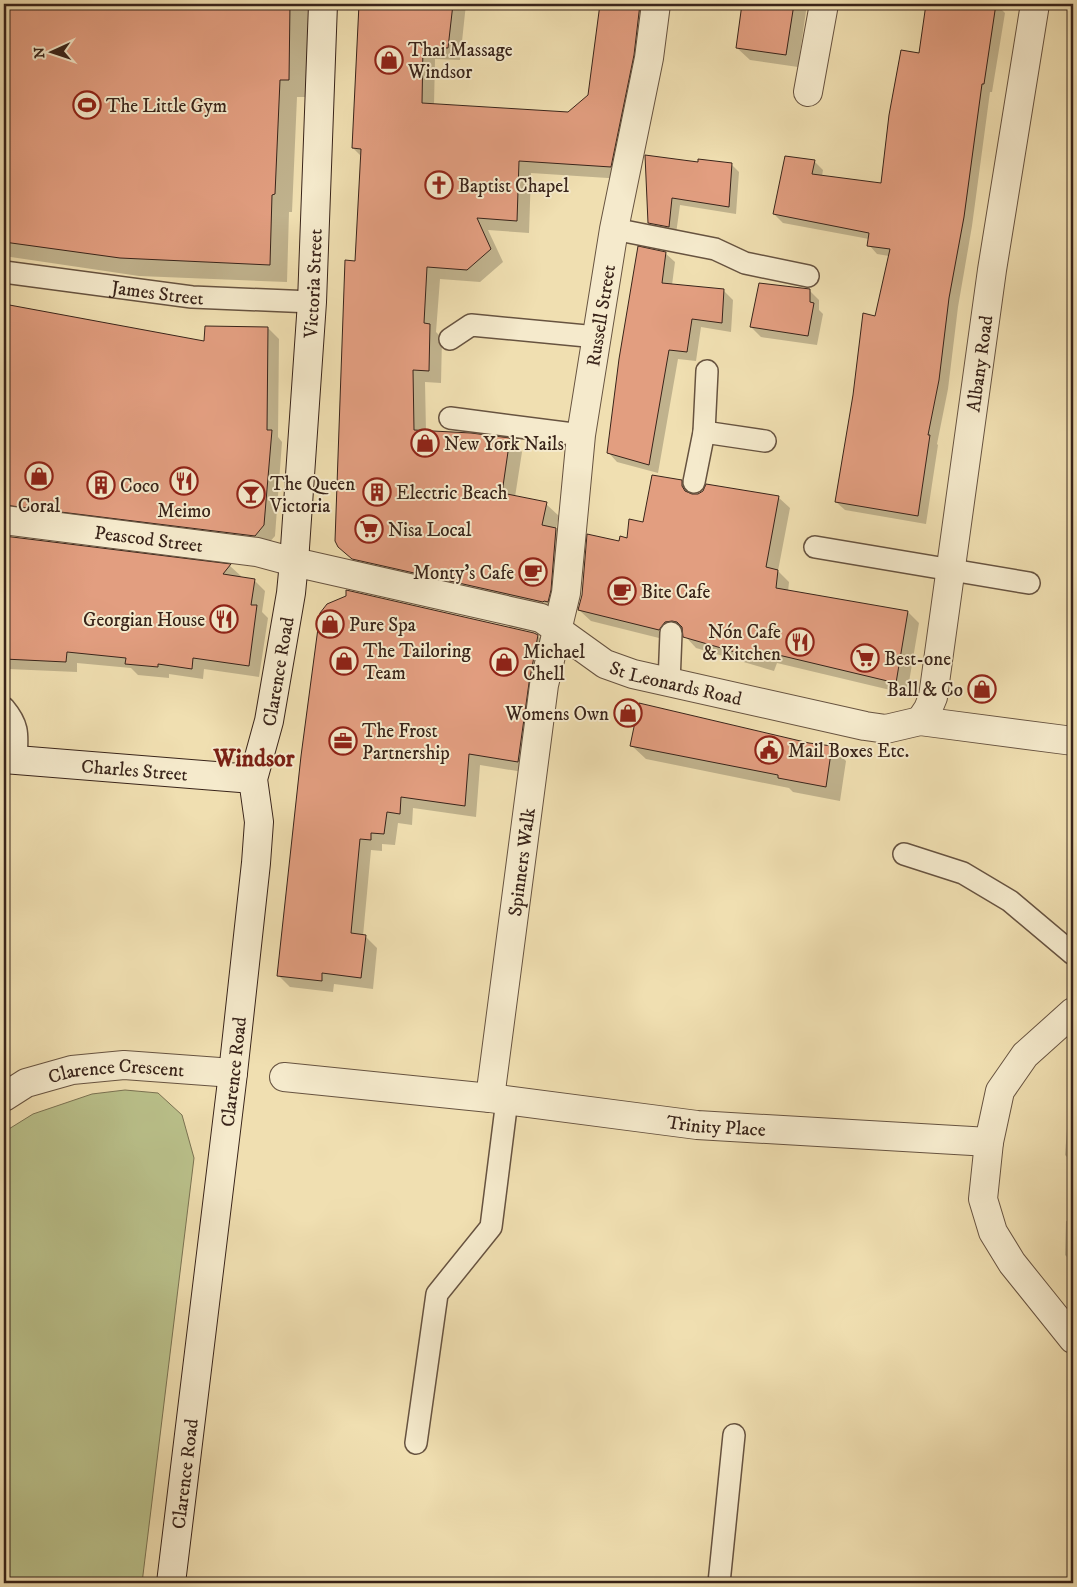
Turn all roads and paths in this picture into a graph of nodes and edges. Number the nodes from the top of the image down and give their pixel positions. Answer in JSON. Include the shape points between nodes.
{"nodes":[{"id":1,"x":323,"y":4,"type":"edge"},
{"id":2,"x":656,"y":4,"type":"edge"},
{"id":3,"x":824,"y":4,"type":"edge"},
{"id":4,"x":1034,"y":4,"type":"edge"},
{"id":5,"x":808,"y":92,"type":"dead end"},
{"id":6,"x":614,"y":229,"type":"junction"},
{"id":7,"x":4,"y":272,"type":"edge"},
{"id":8,"x":808,"y":276,"type":"dead end"},
{"id":9,"x":312,"y":302,"type":"junction"},
{"id":10,"x":597,"y":336,"type":"junction"},
{"id":11,"x":450,"y":339,"type":"dead end"},
{"id":12,"x":707,"y":370,"type":"dead end"},
{"id":13,"x":450,"y":418,"type":"dead end"},
{"id":14,"x":704,"y":432,"type":"junction"},
{"id":15,"x":581,"y":435,"type":"junction"},
{"id":16,"x":766,"y":441,"type":"dead end"},
{"id":17,"x":694,"y":482,"type":"dead end"},
{"id":18,"x":4,"y":520,"type":"edge"},
{"id":19,"x":815,"y":546,"type":"dead end"},
{"id":20,"x":294,"y":562,"type":"junction"},
{"id":21,"x":950,"y":570,"type":"junction"},
{"id":22,"x":1029,"y":583,"type":"dead end"},
{"id":23,"x":556,"y":629,"type":"junction"},
{"id":24,"x":671,"y":633,"type":"dead end"},
{"id":25,"x":669,"y":683,"type":"junction"},
{"id":26,"x":4,"y":708,"type":"edge"},
{"id":27,"x":920,"y":721,"type":"junction"},
{"id":28,"x":1073,"y":741,"type":"edge"},
{"id":29,"x":10,"y":759,"type":"edge"},
{"id":30,"x":253,"y":780,"type":"junction"},
{"id":31,"x":904,"y":854,"type":"dead end"},
{"id":32,"x":1073,"y":954,"type":"edge"},
{"id":33,"x":1073,"y":1012,"type":"edge"},
{"id":34,"x":233,"y":1073,"type":"junction"},
{"id":35,"x":284,"y":1077,"type":"dead end"},
{"id":36,"x":4,"y":1097,"type":"edge"},
{"id":37,"x":499,"y":1099,"type":"junction"},
{"id":38,"x":989,"y":1142,"type":"junction"},
{"id":39,"x":1073,"y":1339,"type":"edge"},
{"id":40,"x":734,"y":1435,"type":"dead end"},
{"id":41,"x":416,"y":1443,"type":"dead end"},
{"id":42,"x":171,"y":1583,"type":"edge"},
{"id":43,"x":719,"y":1583,"type":"edge"}],
"edges":[{"from":1,"to":9,"type":"street","name":"Victoria Street"},
{"from":2,"to":6,"type":"street","name":"Russell Street","via":[[649,58]]},
{"from":3,"to":5,"type":"street"},
{"from":4,"to":21,"type":"street","name":"Albany Road"},
{"from":6,"to":8,"type":"lane","via":[[715,249],[746,263]]},
{"from":6,"to":10,"type":"street","name":"Russell Street"},
{"from":7,"to":9,"type":"lane","name":"James Street","via":[[192,297]]},
{"from":9,"to":20,"type":"street","name":"Victoria Street"},
{"from":10,"to":11,"type":"lane","via":[[471,325]]},
{"from":10,"to":15,"type":"street","name":"Russell Street"},
{"from":12,"to":14,"type":"lane"},
{"from":13,"to":15,"type":"lane"},
{"from":14,"to":16,"type":"lane"},
{"from":14,"to":17,"type":"lane"},
{"from":15,"to":23,"type":"street","name":"Russell Street","via":[[566,593]]},
{"from":18,"to":20,"type":"street","name":"Peascod Street","via":[[256,552]]},
{"from":19,"to":21,"type":"lane"},
{"from":20,"to":23,"type":"street","name":"St Leonards Road","via":[[541,618]]},
{"from":20,"to":30,"type":"street","name":"Clarence Road","via":[[269,721]]},
{"from":21,"to":22,"type":"lane"},
{"from":21,"to":27,"type":"street","name":"Albany Road","via":[[933,697]]},
{"from":23,"to":25,"type":"street","name":"St Leonards Road","via":[[605,664]]},
{"from":23,"to":37,"type":"street","name":"Spinners Walk","via":[[544,684]]},
{"from":24,"to":25,"type":"lane"},
{"from":25,"to":27,"type":"street","name":"St Leonards Road","via":[[886,729]]},
{"from":26,"to":29,"type":"lane","name":"Charles Street","via":[[14,719],[17,734]]},
{"from":27,"to":28,"type":"street","name":"St Leonards Road"},
{"from":29,"to":30,"type":"street","name":"Charles Street"},
{"from":30,"to":34,"type":"street","name":"Clarence Road","via":[[259,822]]},
{"from":31,"to":32,"type":"lane","via":[[963,873],[1010,902]]},
{"from":33,"to":38,"type":"street","via":[[1025,1055],[1000,1091]]},
{"from":34,"to":36,"type":"street","name":"Clarence Crescent","via":[[124,1065],[90,1068],[26,1083]]},
{"from":34,"to":42,"type":"street","name":"Clarence Road"},
{"from":35,"to":37,"type":"street","name":"Trinity Place"},
{"from":37,"to":38,"type":"street","name":"Trinity Place","via":[[697,1125]]},
{"from":37,"to":41,"type":"lane","via":[[491,1228],[437,1294]]},
{"from":38,"to":39,"type":"street","via":[[984,1199],[993,1232],[1012,1263]]},
{"from":40,"to":43,"type":"lane"}]}
